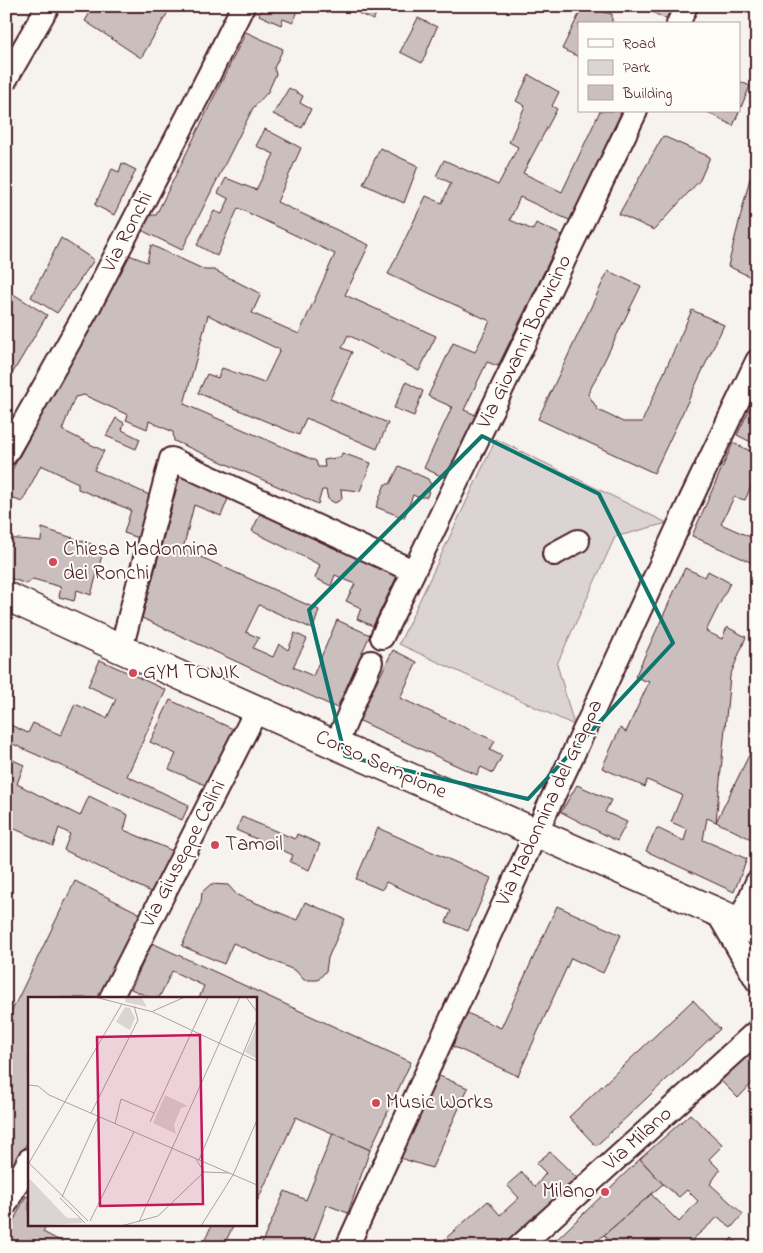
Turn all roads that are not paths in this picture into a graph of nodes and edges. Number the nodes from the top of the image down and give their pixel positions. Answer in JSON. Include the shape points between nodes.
{"nodes":[{"id":1,"x":48,"y":6,"type":"edge"},
{"id":2,"x":243,"y":6,"type":"edge"},
{"id":3,"x":686,"y":6,"type":"edge"},
{"id":4,"x":679,"y":22,"type":"edge"},
{"id":5,"x":6,"y":79,"type":"edge"},
{"id":6,"x":636,"y":112,"type":"edge"},
{"id":7,"x":757,"y":362,"type":"edge"},
{"id":8,"x":6,"y":454,"type":"edge"},
{"id":9,"x":578,"y":541,"type":"dead end"},
{"id":10,"x":554,"y":554,"type":"dead end"},
{"id":11,"x":413,"y":571,"type":"junction"},
{"id":12,"x":6,"y":596,"type":"edge"},
{"id":13,"x":382,"y":637,"type":"dead end"},
{"id":14,"x":121,"y":649,"type":"junction"},
{"id":15,"x":372,"y":662,"type":"dead end"},
{"id":16,"x":257,"y":709,"type":"junction"},
{"id":17,"x":336,"y":745,"type":"junction"},
{"id":18,"x":536,"y":833,"type":"junction"},
{"id":19,"x":757,"y":882,"type":"edge"},
{"id":20,"x":738,"y":922,"type":"edge"},
{"id":21,"x":757,"y":982,"type":"edge"},
{"id":22,"x":112,"y":997,"type":"edge"},
{"id":23,"x":757,"y":1032,"type":"edge"},
{"id":24,"x":28,"y":1162,"type":"edge"},
{"id":25,"x":6,"y":1204,"type":"edge"},
{"id":26,"x":347,"y":1247,"type":"edge"},
{"id":27,"x":519,"y":1247,"type":"edge"}],
"edges":[{"from":1,"to":5,"type":"street"},
{"from":2,"to":8,"type":"street","name":"Via Ronchi","via":[[90,305]]},
{"from":3,"to":4,"type":"street"},
{"from":6,"to":11,"type":"street","name":"Via Giovanni Bonvicino"},
{"from":7,"to":18,"type":"street","name":"Via Madonnina del Grappa"},
{"from":9,"to":10,"type":"street"},
{"from":11,"to":13,"type":"street","name":"Via Giovanni Bonvicino"},
{"from":11,"to":14,"type":"street","via":[[171,459]]},
{"from":12,"to":14,"type":"main road","name":"Corso Sempione"},
{"from":14,"to":16,"type":"main road","name":"Corso Sempione"},
{"from":15,"to":17,"type":"street"},
{"from":16,"to":17,"type":"main road","name":"Corso Sempione"},
{"from":16,"to":22,"type":"street","name":"Via Giuseppe Calini"},
{"from":17,"to":18,"type":"main road","name":"Corso Sempione"},
{"from":18,"to":20,"type":"main road","name":"Corso Sempione"},
{"from":18,"to":26,"type":"street","name":"Via Madonnina del Grappa"},
{"from":19,"to":20,"type":"street"},
{"from":20,"to":21,"type":"street"},
{"from":23,"to":27,"type":"street","name":"Via Milano"},
{"from":24,"to":25,"type":"street"}]}
